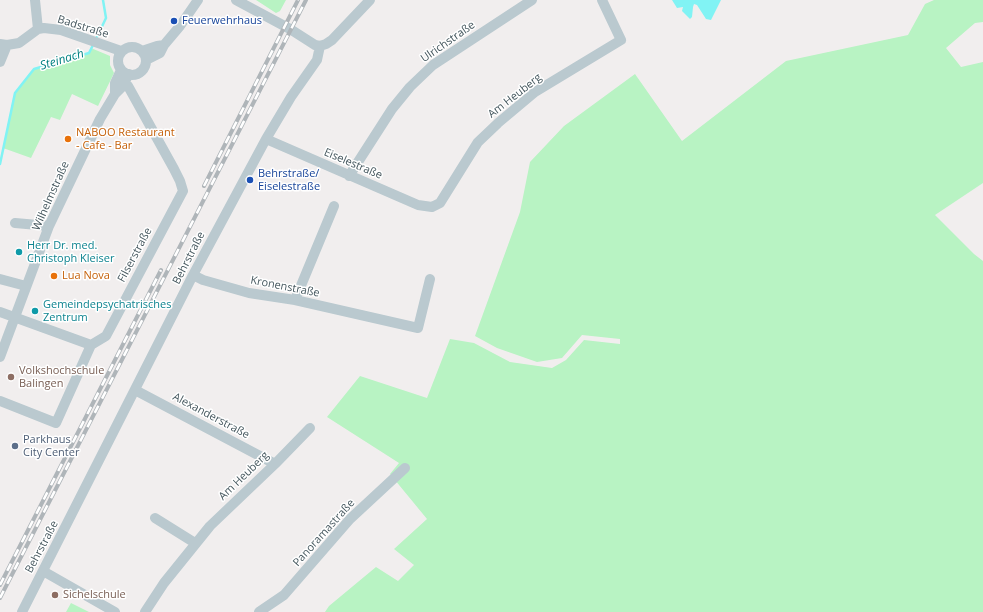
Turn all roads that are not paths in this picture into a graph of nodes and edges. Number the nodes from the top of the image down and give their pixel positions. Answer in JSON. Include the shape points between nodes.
{"nodes":[{"id":1,"x":35,"y":0,"type":"edge"},
{"id":2,"x":198,"y":0,"type":"edge"},
{"id":3,"x":236,"y":0,"type":"edge"},
{"id":4,"x":370,"y":0,"type":"edge"},
{"id":5,"x":532,"y":0,"type":"edge"},
{"id":6,"x":602,"y":0,"type":"edge"},
{"id":7,"x":38,"y":29,"type":"junction"},
{"id":8,"x":4,"y":45,"type":"edge"},
{"id":9,"x":320,"y":46,"type":"junction"},
{"id":10,"x":121,"y":52,"type":"junction"},
{"id":11,"x":144,"y":55,"type":"junction"},
{"id":12,"x":0,"y":62,"type":"edge"},
{"id":13,"x":124,"y":76,"type":"junction"},
{"id":14,"x":266,"y":139,"type":"junction"},
{"id":15,"x":350,"y":176,"type":"junction"},
{"id":16,"x":334,"y":206,"type":"dead end"},
{"id":17,"x":432,"y":207,"type":"joint"},
{"id":18,"x":16,"y":224,"type":"dead end"},
{"id":19,"x":50,"y":226,"type":"junction"},
{"id":20,"x":193,"y":275,"type":"junction"},
{"id":21,"x":0,"y":279,"type":"edge"},
{"id":22,"x":430,"y":279,"type":"dead end"},
{"id":23,"x":26,"y":286,"type":"junction"},
{"id":24,"x":295,"y":300,"type":"junction"},
{"id":25,"x":0,"y":312,"type":"edge"},
{"id":26,"x":14,"y":318,"type":"junction"},
{"id":27,"x":91,"y":345,"type":"junction"},
{"id":28,"x":0,"y":357,"type":"edge"},
{"id":29,"x":135,"y":390,"type":"junction"},
{"id":30,"x":0,"y":401,"type":"edge"},
{"id":31,"x":310,"y":428,"type":"dead end"},
{"id":32,"x":275,"y":464,"type":"junction"},
{"id":33,"x":405,"y":468,"type":"dead end"},
{"id":34,"x":155,"y":518,"type":"dead end"},
{"id":35,"x":196,"y":543,"type":"junction"},
{"id":36,"x":43,"y":571,"type":"junction"},
{"id":37,"x":22,"y":612,"type":"edge"},
{"id":38,"x":115,"y":612,"type":"edge"},
{"id":39,"x":145,"y":612,"type":"edge"},
{"id":40,"x":259,"y":612,"type":"edge"}],
"edges":[{"from":1,"to":7,"type":"street"},
{"from":2,"to":11,"type":"street","via":[[164,45],[157,46]]},
{"from":3,"to":9,"type":"street"},
{"from":4,"to":9,"type":"street","via":[[332,40]]},
{"from":5,"to":15,"type":"street","name":"Ulrichstraße","via":[[433,65],[410,87],[392,109]]},
{"from":6,"to":17,"type":"street","name":"Am Heuberg","via":[[622,40],[535,92],[498,124],[478,142],[440,203]]},
{"from":7,"to":8,"type":"street","via":[[19,43]]},
{"from":7,"to":10,"type":"street","name":"Badstraße","via":[[61,30]]},
{"from":8,"to":12,"type":"street"},
{"from":9,"to":14,"type":"street","name":"Behrstraße","via":[[317,60]]},
{"from":10,"to":11,"type":"street","via":[[133,46]]},
{"from":10,"to":13,"type":"street","via":[[118,64]]},
{"from":11,"to":13,"type":"street","via":[[146,64],[143,69],[138,73]]},
{"from":13,"to":19,"type":"street","name":"Wilhelmstraße","via":[[122,87],[115,94],[85,149]]},
{"from":13,"to":27,"type":"street","name":"Filserstraße","via":[[183,191],[106,336]]},
{"from":14,"to":15,"type":"street","name":"Eiselestraße"},
{"from":14,"to":20,"type":"street","name":"Behrstraße"},
{"from":15,"to":17,"type":"street","name":"Eiselestraße","via":[[418,205]]},
{"from":16,"to":24,"type":"street"},
{"from":18,"to":19,"type":"street"},
{"from":19,"to":23,"type":"street","name":"Wilhelmstraße"},
{"from":20,"to":24,"type":"street","name":"Kronenstraße","via":[[249,293]]},
{"from":20,"to":29,"type":"street","name":"Behrstraße"},
{"from":21,"to":23,"type":"street"},
{"from":22,"to":24,"type":"street","name":"Kronenstraße","via":[[418,328]]},
{"from":23,"to":26,"type":"street","name":"Wilhelmstraße"},
{"from":25,"to":26,"type":"street"},
{"from":26,"to":27,"type":"street"},
{"from":26,"to":28,"type":"street","name":"Wilhelmstraße"},
{"from":27,"to":30,"type":"street","via":[[56,423]]},
{"from":29,"to":32,"type":"street","name":"Alexanderstraße"},
{"from":29,"to":36,"type":"street","name":"Behrstraße"},
{"from":31,"to":32,"type":"street","name":"Am Heuberg"},
{"from":32,"to":35,"type":"street","name":"Am Heuberg","via":[[210,526]]},
{"from":33,"to":40,"type":"street","name":"Panoramastraße","via":[[350,519],[284,595]]},
{"from":34,"to":35,"type":"street"},
{"from":35,"to":39,"type":"street","name":"Am Heuberg"},
{"from":36,"to":37,"type":"street","name":"Behrstraße"},
{"from":36,"to":38,"type":"street"}]}
